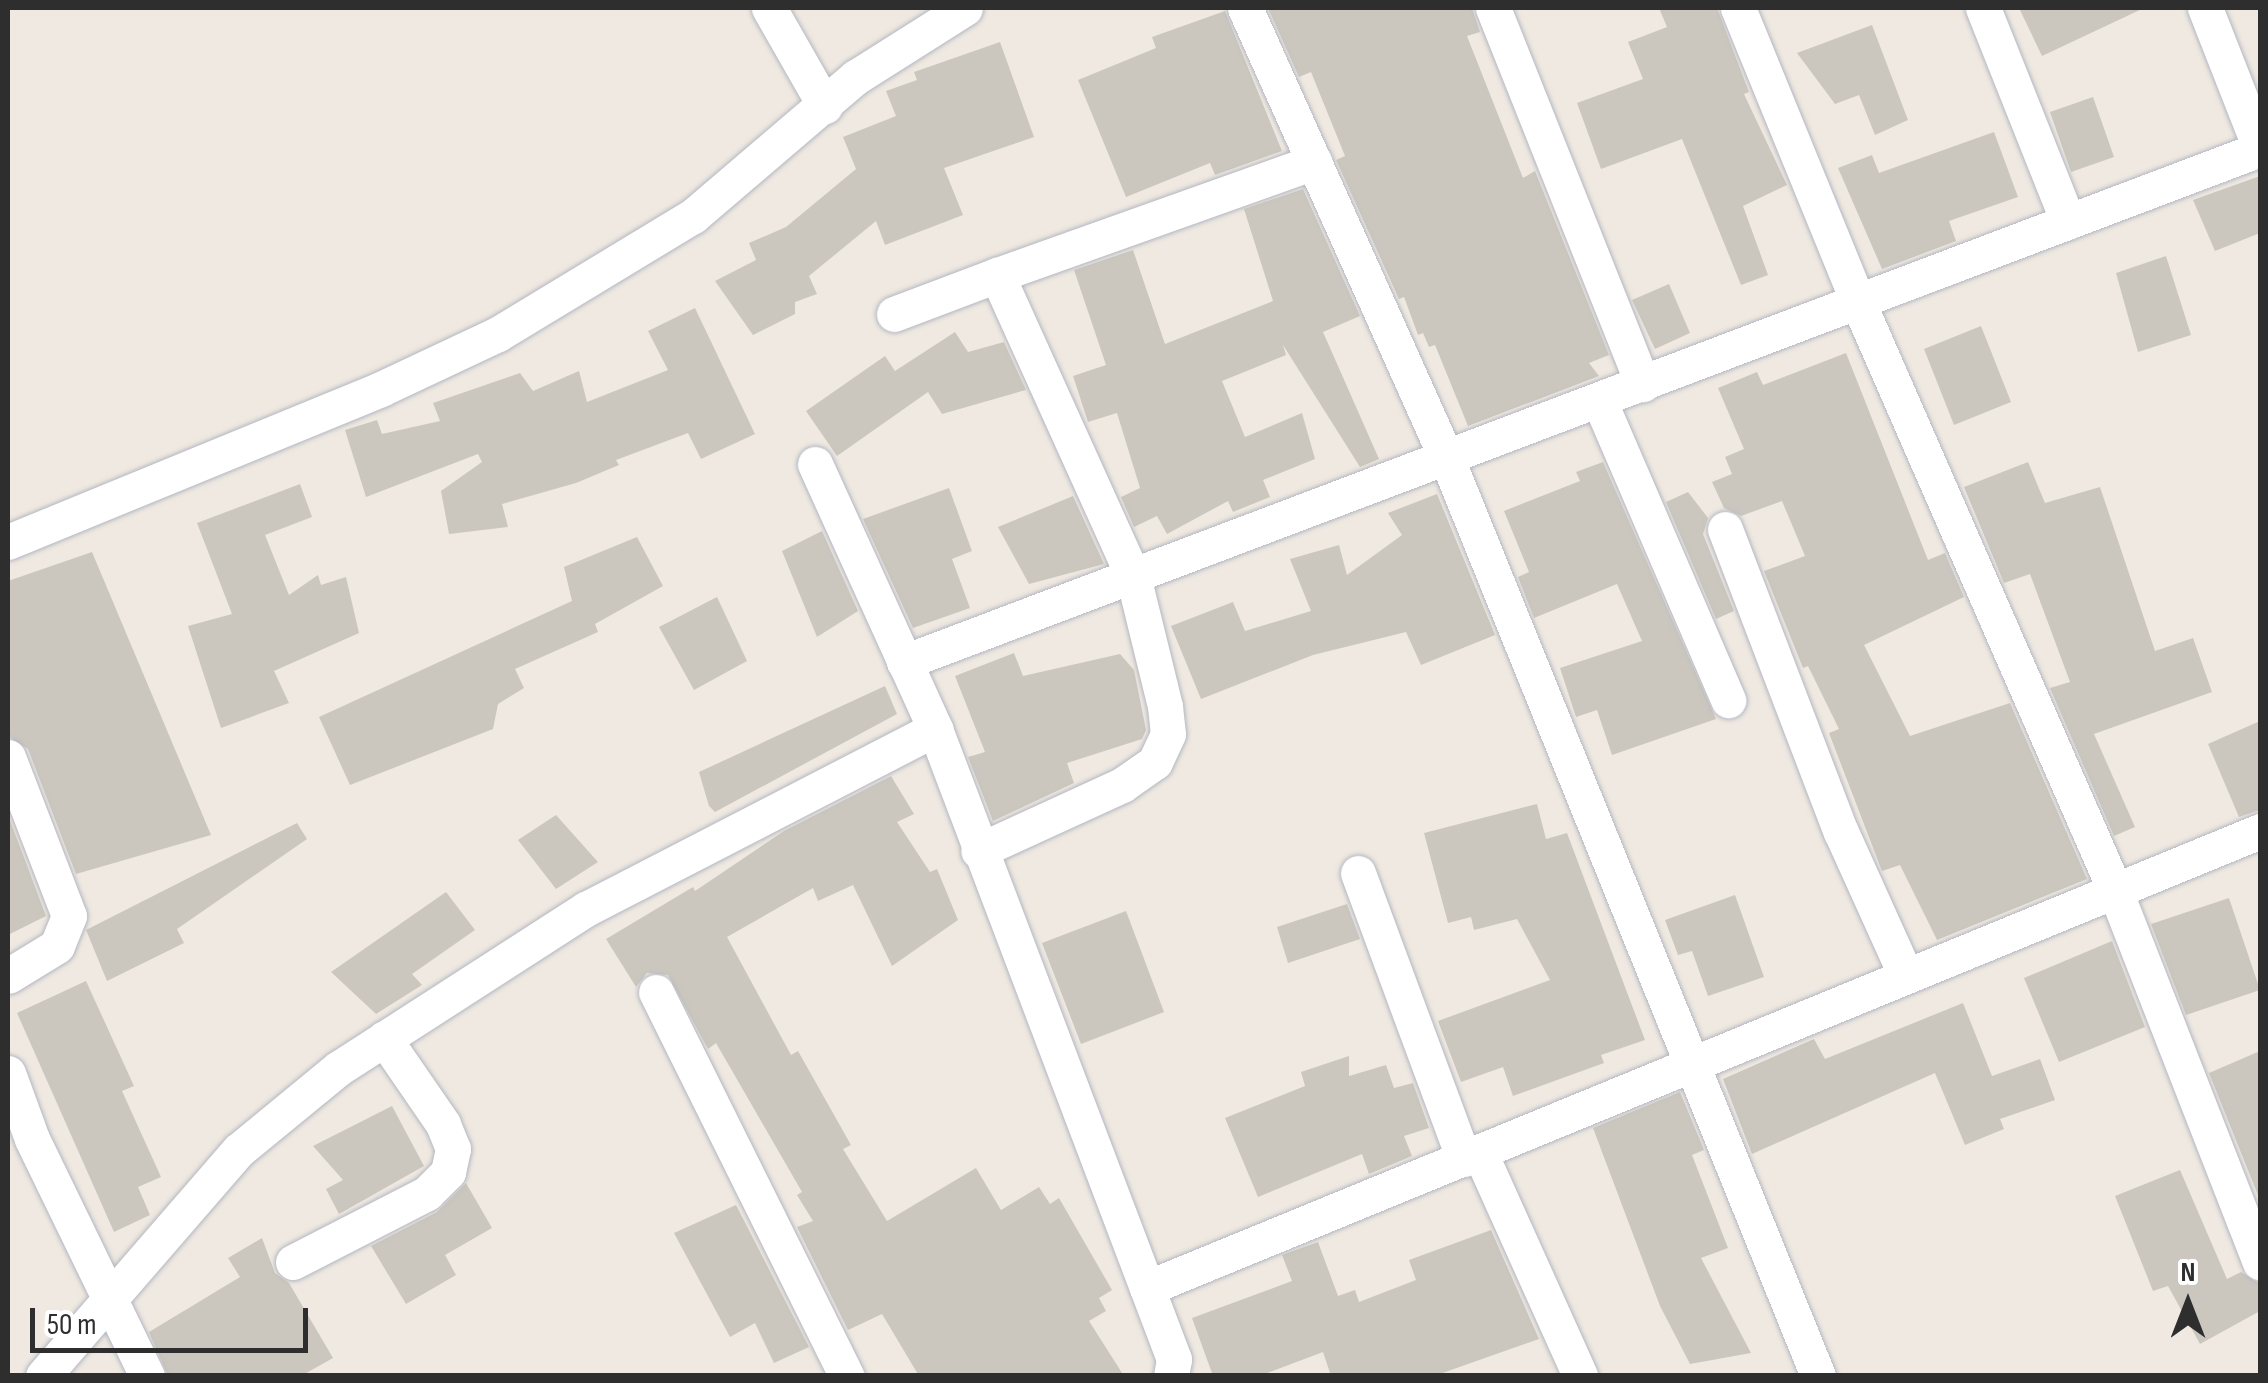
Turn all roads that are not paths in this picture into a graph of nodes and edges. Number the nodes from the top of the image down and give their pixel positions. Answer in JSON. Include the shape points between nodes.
{"nodes":[{"id":1,"x":769,"y":8,"type":"edge"},
{"id":2,"x":965,"y":8,"type":"edge"},
{"id":3,"x":1245,"y":8,"type":"edge"},
{"id":4,"x":1493,"y":8,"type":"edge"},
{"id":5,"x":1738,"y":8,"type":"edge"},
{"id":6,"x":1983,"y":8,"type":"edge"},
{"id":7,"x":2205,"y":8,"type":"edge"},
{"id":8,"x":825,"y":106,"type":"junction"},
{"id":9,"x":2260,"y":148,"type":"edge"},
{"id":10,"x":1314,"y":162,"type":"junction"},
{"id":11,"x":2068,"y":222,"type":"junction"},
{"id":12,"x":997,"y":275,"type":"junction"},
{"id":13,"x":1858,"y":302,"type":"junction"},
{"id":14,"x":894,"y":314,"type":"dead end"},
{"id":15,"x":1643,"y":384,"type":"junction"},
{"id":16,"x":1599,"y":400,"type":"junction"},
{"id":17,"x":1447,"y":459,"type":"junction"},
{"id":18,"x":815,"y":464,"type":"dead end"},
{"id":19,"x":1725,"y":529,"type":"dead end"},
{"id":20,"x":8,"y":542,"type":"edge"},
{"id":21,"x":1133,"y":576,"type":"junction"},
{"id":22,"x":904,"y":662,"type":"junction"},
{"id":23,"x":1728,"y":700,"type":"dead end"},
{"id":24,"x":935,"y":729,"type":"junction"},
{"id":25,"x":8,"y":757,"type":"edge"},
{"id":26,"x":2260,"y":831,"type":"edge"},
{"id":27,"x":978,"y":850,"type":"junction"},
{"id":28,"x":1358,"y":873,"type":"dead end"},
{"id":29,"x":2114,"y":888,"type":"junction"},
{"id":30,"x":1905,"y":974,"type":"junction"},
{"id":31,"x":8,"y":976,"type":"edge"},
{"id":32,"x":656,"y":992,"type":"dead end"},
{"id":33,"x":384,"y":1038,"type":"junction"},
{"id":34,"x":1693,"y":1068,"type":"junction"},
{"id":35,"x":8,"y":1073,"type":"edge"},
{"id":36,"x":1472,"y":1156,"type":"junction"},
{"id":37,"x":293,"y":1262,"type":"dead end"},
{"id":38,"x":2260,"y":1264,"type":"edge"},
{"id":39,"x":1148,"y":1288,"type":"junction"},
{"id":40,"x":112,"y":1292,"type":"junction"},
{"id":41,"x":43,"y":1376,"type":"edge"},
{"id":42,"x":148,"y":1376,"type":"edge"},
{"id":43,"x":847,"y":1376,"type":"edge"},
{"id":44,"x":1171,"y":1376,"type":"edge"},
{"id":45,"x":1580,"y":1376,"type":"edge"},
{"id":46,"x":1818,"y":1376,"type":"edge"}],
"edges":[{"from":1,"to":8,"type":"street"},
{"from":2,"to":8,"type":"street","via":[[856,77]]},
{"from":3,"to":10,"type":"street"},
{"from":4,"to":15,"type":"street"},
{"from":5,"to":13,"type":"street"},
{"from":6,"to":11,"type":"street"},
{"from":7,"to":9,"type":"street"},
{"from":8,"to":20,"type":"street","via":[[692,216],[498,334],[380,390]]},
{"from":9,"to":11,"type":"street"},
{"from":10,"to":12,"type":"street"},
{"from":10,"to":17,"type":"street"},
{"from":11,"to":13,"type":"street"},
{"from":12,"to":14,"type":"street"},
{"from":12,"to":21,"type":"street"},
{"from":13,"to":15,"type":"street"},
{"from":13,"to":29,"type":"street"},
{"from":15,"to":16,"type":"street"},
{"from":16,"to":17,"type":"street"},
{"from":16,"to":23,"type":"street"},
{"from":17,"to":21,"type":"street"},
{"from":17,"to":34,"type":"street"},
{"from":18,"to":22,"type":"street"},
{"from":19,"to":30,"type":"street","via":[[1841,832]]},
{"from":21,"to":22,"type":"street"},
{"from":21,"to":27,"type":"street","via":[[1168,734],[1155,762],[1122,785]]},
{"from":22,"to":24,"type":"street"},
{"from":24,"to":27,"type":"street"},
{"from":24,"to":33,"type":"street","via":[[586,910]]},
{"from":25,"to":31,"type":"street","via":[[68,916],[58,946]]},
{"from":26,"to":29,"type":"street"},
{"from":27,"to":39,"type":"street"},
{"from":28,"to":36,"type":"street"},
{"from":29,"to":30,"type":"street"},
{"from":29,"to":38,"type":"street"},
{"from":30,"to":34,"type":"street"},
{"from":32,"to":43,"type":"street"},
{"from":33,"to":37,"type":"street","via":[[443,1124],[453,1148],[448,1172],[427,1193]]},
{"from":33,"to":40,"type":"street","via":[[239,1150]]},
{"from":34,"to":36,"type":"street"},
{"from":34,"to":46,"type":"street"},
{"from":35,"to":40,"type":"street","via":[[32,1139]]},
{"from":36,"to":39,"type":"street"},
{"from":36,"to":45,"type":"street"},
{"from":39,"to":44,"type":"street","via":[[1174,1359]]},
{"from":40,"to":41,"type":"street"},
{"from":40,"to":42,"type":"street"}]}
